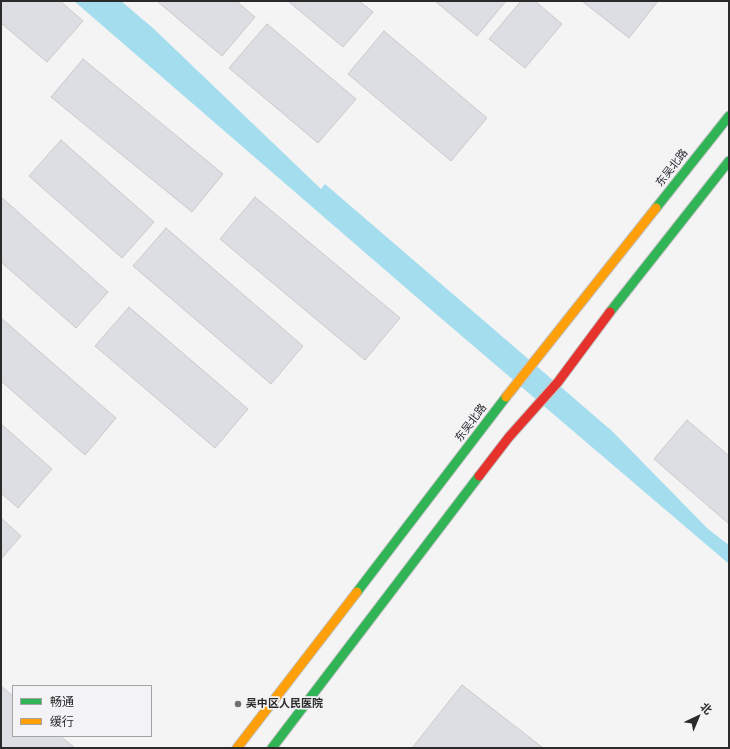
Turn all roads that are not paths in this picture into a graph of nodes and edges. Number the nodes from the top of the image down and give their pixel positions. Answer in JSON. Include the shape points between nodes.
{"nodes":[{"id":1,"x":729,"y":116,"type":"edge"},
{"id":2,"x":729,"y":161,"type":"edge"},
{"id":3,"x":237,"y":748,"type":"edge"},
{"id":4,"x":272,"y":748,"type":"edge"}],
"edges":[{"from":1,"to":3,"type":"main road","name":"东吴北路","via":[[513,388]]},
{"from":2,"to":4,"type":"main road","via":[[625,292],[558,382],[509,437]]}]}
